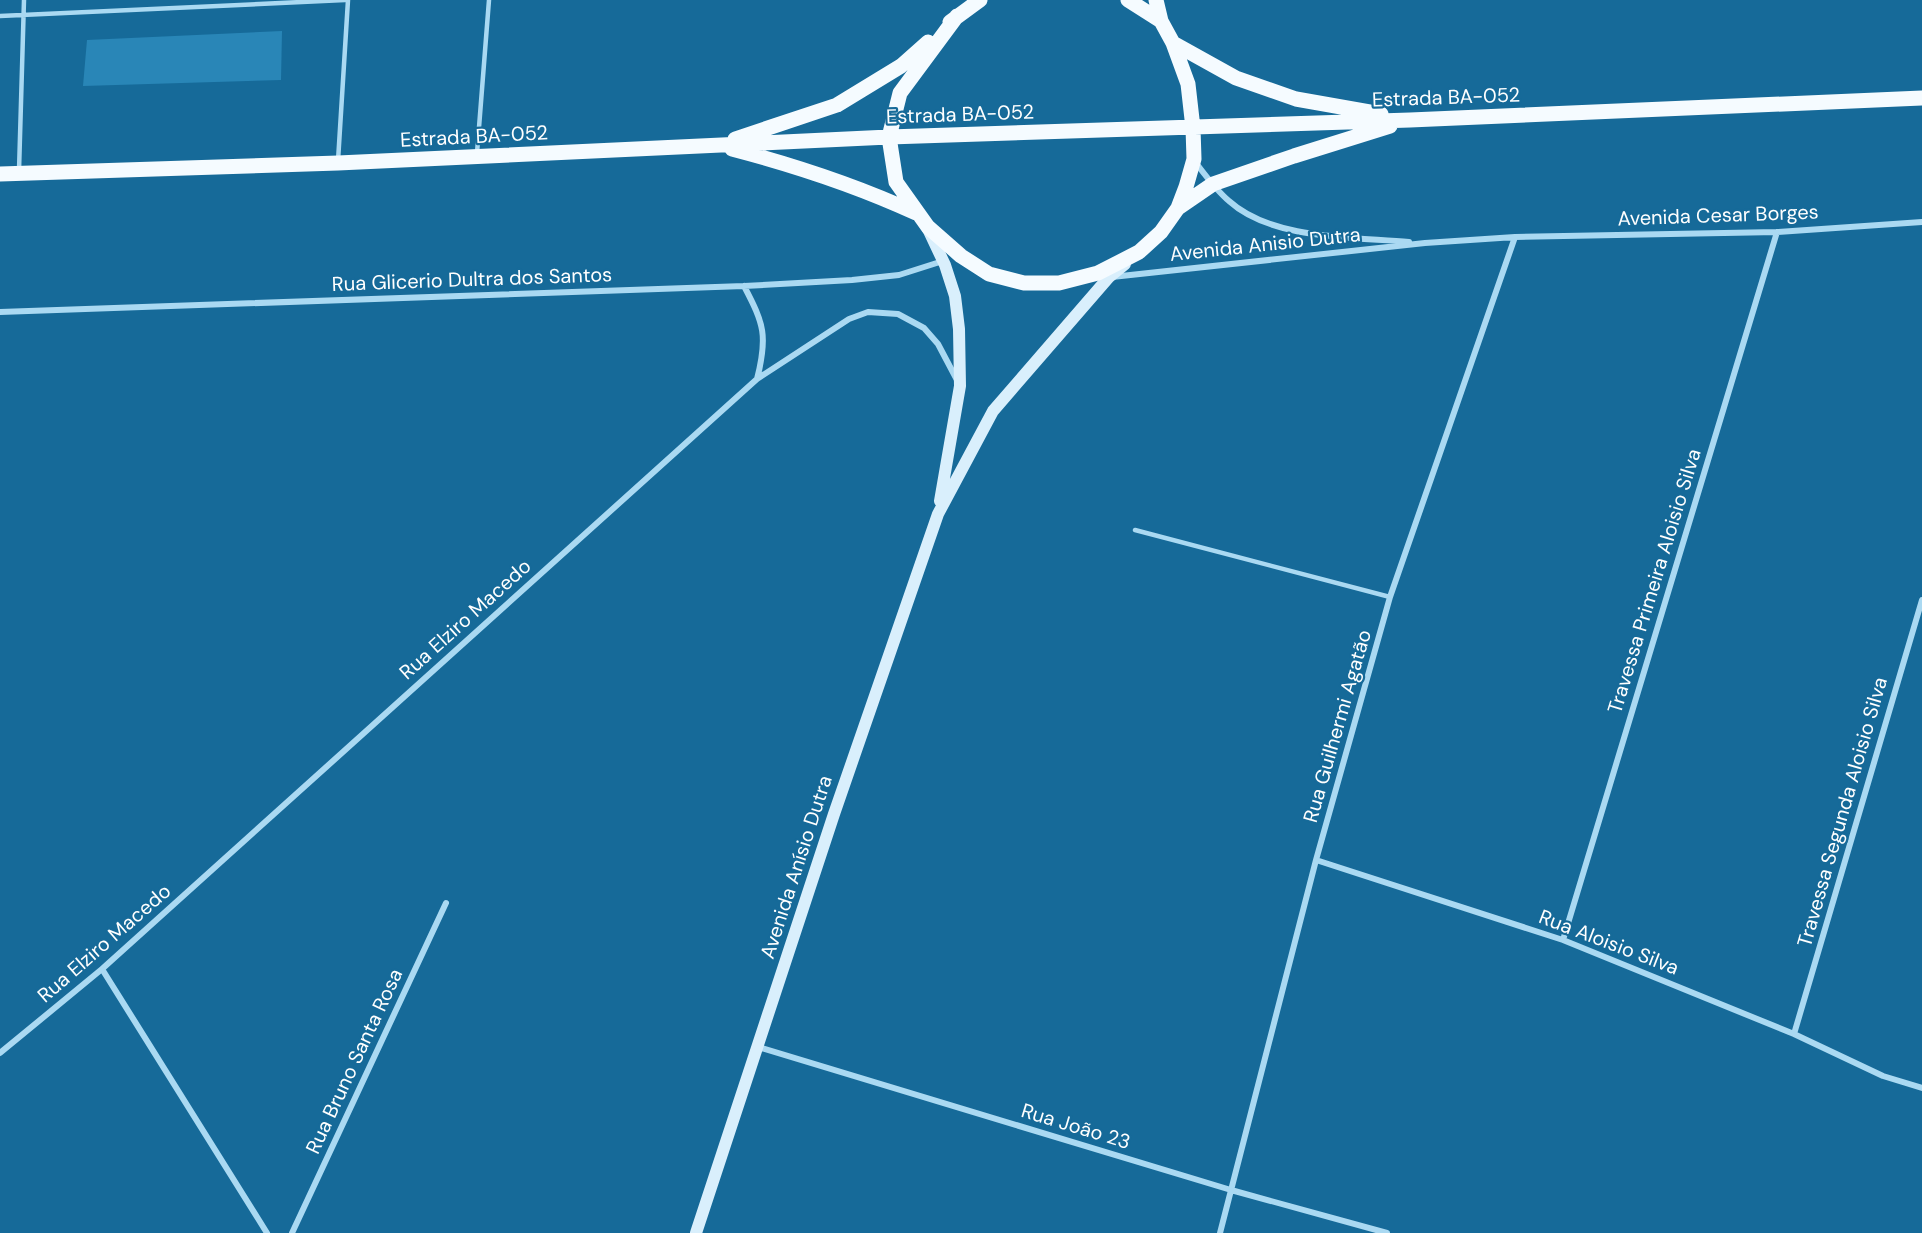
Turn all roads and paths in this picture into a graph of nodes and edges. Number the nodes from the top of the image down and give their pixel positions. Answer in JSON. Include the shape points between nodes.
{"nodes":[{"id":1,"x":24,"y":0,"type":"edge"},
{"id":2,"x":346,"y":0,"type":"edge"},
{"id":3,"x":489,"y":0,"type":"edge"},
{"id":4,"x":980,"y":0,"type":"edge"},
{"id":5,"x":1128,"y":0,"type":"edge"},
{"id":6,"x":1156,"y":0,"type":"edge"},
{"id":7,"x":24,"y":15,"type":"junction"},
{"id":8,"x":0,"y":16,"type":"edge"},
{"id":9,"x":957,"y":16,"type":"junction"},
{"id":10,"x":1161,"y":21,"type":"junction"},
{"id":11,"x":1173,"y":43,"type":"junction"},
{"id":12,"x":1922,"y":98,"type":"edge"},
{"id":13,"x":1410,"y":120,"type":"junction"},
{"id":14,"x":1193,"y":128,"type":"junction"},
{"id":15,"x":889,"y":137,"type":"junction"},
{"id":16,"x":718,"y":145,"type":"junction"},
{"id":17,"x":477,"y":157,"type":"junction"},
{"id":18,"x":1194,"y":159,"type":"junction"},
{"id":19,"x":338,"y":163,"type":"junction"},
{"id":20,"x":0,"y":174,"type":"edge"},
{"id":21,"x":19,"y":174,"type":"junction"},
{"id":22,"x":1213,"y":184,"type":"junction"},
{"id":23,"x":1178,"y":208,"type":"junction"},
{"id":24,"x":917,"y":214,"type":"junction"},
{"id":25,"x":1922,"y":222,"type":"edge"},
{"id":26,"x":928,"y":227,"type":"junction"},
{"id":27,"x":1778,"y":232,"type":"junction"},
{"id":28,"x":1515,"y":237,"type":"junction"},
{"id":29,"x":1425,"y":243,"type":"junction"},
{"id":30,"x":1139,"y":252,"type":"junction"},
{"id":31,"x":943,"y":261,"type":"junction"},
{"id":32,"x":1109,"y":277,"type":"junction"},
{"id":33,"x":744,"y":286,"type":"junction"},
{"id":34,"x":0,"y":312,"type":"edge"},
{"id":35,"x":757,"y":379,"type":"junction"},
{"id":36,"x":960,"y":386,"type":"junction"},
{"id":37,"x":938,"y":514,"type":"junction"},
{"id":38,"x":1135,"y":530,"type":"dead end"},
{"id":39,"x":1390,"y":597,"type":"junction"},
{"id":40,"x":1922,"y":600,"type":"edge"},
{"id":41,"x":1316,"y":860,"type":"junction"},
{"id":42,"x":446,"y":903,"type":"dead end"},
{"id":43,"x":1563,"y":940,"type":"junction"},
{"id":44,"x":102,"y":969,"type":"junction"},
{"id":45,"x":1794,"y":1034,"type":"junction"},
{"id":46,"x":758,"y":1047,"type":"junction"},
{"id":47,"x":0,"y":1053,"type":"edge"},
{"id":48,"x":1922,"y":1088,"type":"edge"},
{"id":49,"x":1231,"y":1190,"type":"junction"},
{"id":50,"x":267,"y":1233,"type":"edge"},
{"id":51,"x":292,"y":1233,"type":"edge"},
{"id":52,"x":696,"y":1233,"type":"edge"},
{"id":53,"x":1220,"y":1233,"type":"edge"},
{"id":54,"x":1387,"y":1233,"type":"edge"}],
"edges":[{"from":1,"to":7,"type":"lane"},
{"from":2,"to":7,"type":"lane"},
{"from":2,"to":19,"type":"lane"},
{"from":3,"to":17,"type":"lane"},
{"from":4,"to":9,"type":"main road"},
{"from":5,"to":10,"type":"main road"},
{"from":6,"to":10,"type":"main road"},
{"from":7,"to":8,"type":"lane"},
{"from":7,"to":21,"type":"lane"},
{"from":9,"to":15,"type":"main road","via":[[900,93]]},
{"from":9,"to":16,"type":"main road","via":[[902,66],[837,105]]},
{"from":10,"to":11,"type":"main road"},
{"from":11,"to":13,"type":"main road","via":[[1236,78],[1296,99]]},
{"from":11,"to":14,"type":"main road","via":[[1188,84]]},
{"from":12,"to":13,"type":"main road","name":"Estrada BA-052"},
{"from":13,"to":14,"type":"main road","name":"Estrada BA-052"},
{"from":13,"to":22,"type":"main road"},
{"from":14,"to":15,"type":"main road","name":"Estrada BA-052"},
{"from":14,"to":18,"type":"main road"},
{"from":15,"to":16,"type":"main road","name":"Estrada BA-052"},
{"from":15,"to":24,"type":"main road","via":[[896,182]]},
{"from":16,"to":17,"type":"main road","name":"Estrada BA-052"},
{"from":16,"to":24,"type":"main road","via":[[800,167]]},
{"from":17,"to":19,"type":"main road","name":"Estrada BA-052"},
{"from":18,"to":22,"type":"street","name":"Avenida Anisio Dutra"},
{"from":18,"to":23,"type":"main road"},
{"from":19,"to":21,"type":"main road","name":"Estrada BA-052"},
{"from":20,"to":21,"type":"main road","name":"Estrada BA-052"},
{"from":22,"to":23,"type":"main road"},
{"from":22,"to":29,"type":"street","name":"Avenida Anisio Dutra","via":[[1248,215],[1289,231]]},
{"from":23,"to":30,"type":"main road","via":[[1161,232]]},
{"from":24,"to":26,"type":"main road"},
{"from":25,"to":27,"type":"street","name":"Avenida Cesar Borges"},
{"from":26,"to":30,"type":"main road","via":[[989,274],[1024,283],[1059,283],[1098,273]]},
{"from":26,"to":31,"type":"main road"},
{"from":27,"to":28,"type":"street","name":"Avenida Cesar Borges"},
{"from":27,"to":43,"type":"street","name":"Travessa Primeira Aloisio Silva"},
{"from":28,"to":29,"type":"street","name":"Avenida Anisio Dutra"},
{"from":28,"to":39,"type":"street","name":"Rua Guilhermi Agatão"},
{"from":29,"to":32,"type":"street","name":"Avenida Anisio Dutra"},
{"from":30,"to":32,"type":"main road"},
{"from":31,"to":33,"type":"street","name":"Rua Glicerio Dultra dos Santos","via":[[899,274],[852,280]]},
{"from":31,"to":36,"type":"main road","via":[[955,296]]},
{"from":32,"to":37,"type":"main road","via":[[993,411]]},
{"from":33,"to":34,"type":"street","name":"Rua Glicerio Dultra dos Santos"},
{"from":33,"to":35,"type":"street","via":[[764,334]]},
{"from":35,"to":36,"type":"street","name":"Rua Elziro Macedo","via":[[849,319],[868,312],[898,314],[924,328],[938,344]]},
{"from":35,"to":44,"type":"street","name":"Rua Elziro Macedo"},
{"from":36,"to":37,"type":"main road"},
{"from":37,"to":46,"type":"main road","name":"Avenida Anísio Dutra"},
{"from":38,"to":39,"type":"lane"},
{"from":39,"to":41,"type":"street","name":"Rua Guilhermi Agatão"},
{"from":40,"to":45,"type":"street","name":"Travessa Segunda Aloisio Silva"},
{"from":41,"to":43,"type":"street","name":"Rua Aloisio Silva"},
{"from":41,"to":49,"type":"street","name":"Rua Guilhermi Agatão"},
{"from":42,"to":51,"type":"street","name":"Rua Bruno Santa Rosa"},
{"from":43,"to":45,"type":"street","name":"Rua Aloisio Silva"},
{"from":44,"to":47,"type":"street","name":"Rua Elziro Macedo"},
{"from":44,"to":50,"type":"street"},
{"from":45,"to":48,"type":"street","name":"Rua Aloisio Silva","via":[[1883,1076]]},
{"from":46,"to":49,"type":"street","name":"Rua João 23"},
{"from":46,"to":52,"type":"main road","name":"Avenida Anísio Dutra"},
{"from":49,"to":53,"type":"street","name":"Rua Guilhermi Agatão"},
{"from":49,"to":54,"type":"street","name":"Rua João 23"}]}
